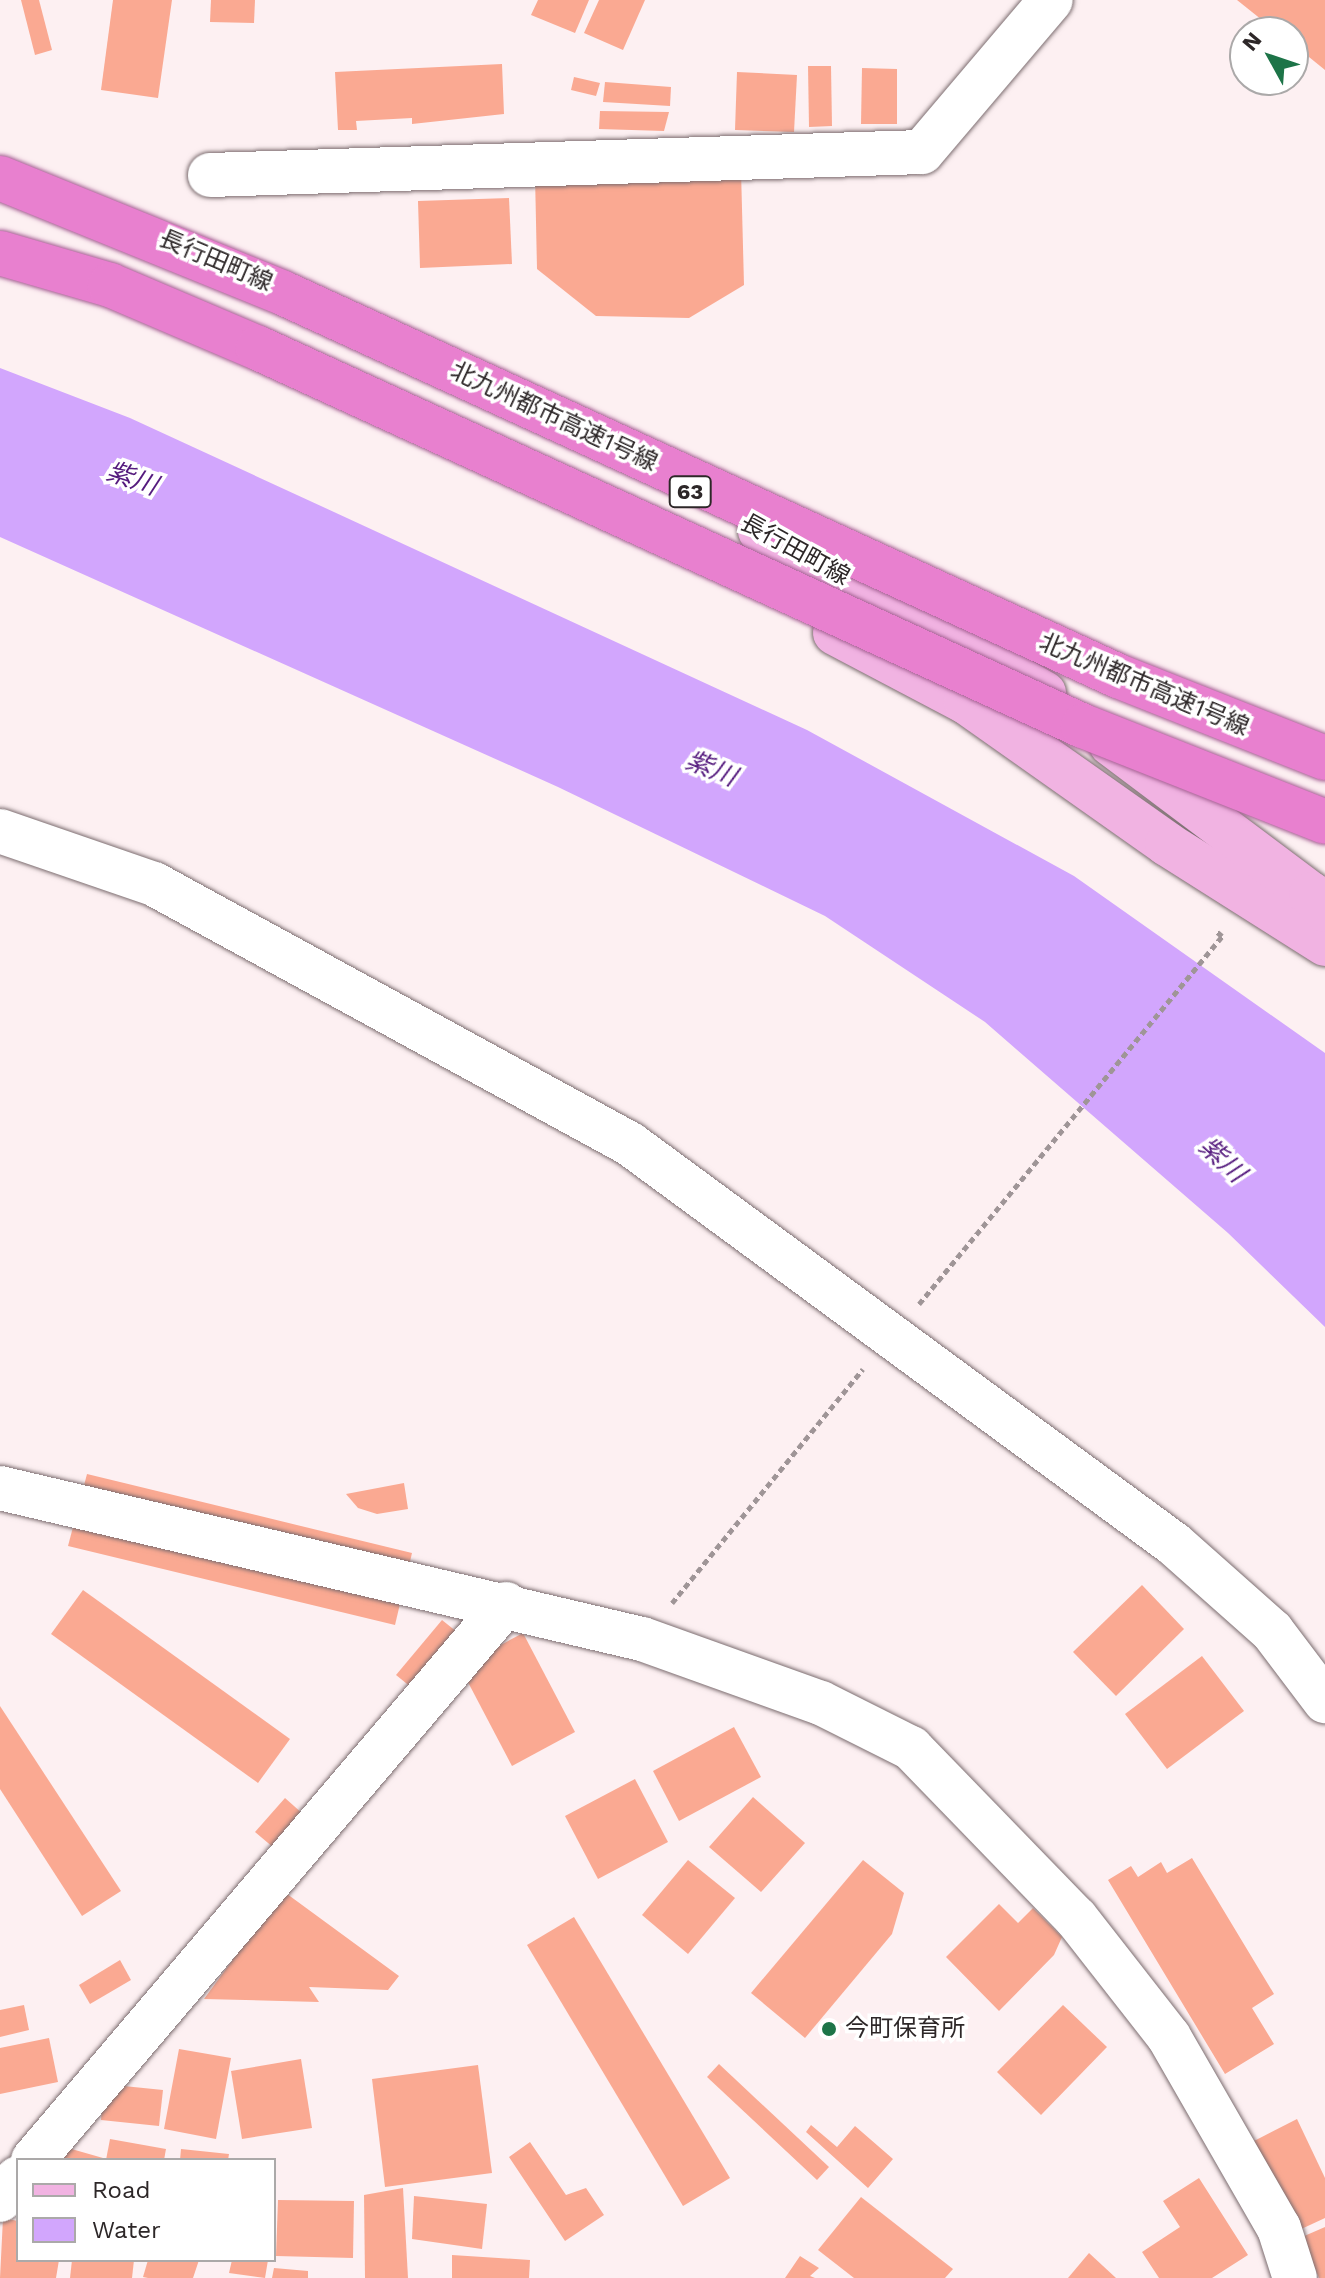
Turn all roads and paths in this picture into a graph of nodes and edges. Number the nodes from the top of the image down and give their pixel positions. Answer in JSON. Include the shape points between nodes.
{"nodes":[{"id":1,"x":1051,"y":0,"type":"edge"},
{"id":2,"x":0,"y":170,"type":"edge"},
{"id":3,"x":210,"y":175,"type":"dead end"},
{"id":4,"x":0,"y":178,"type":"edge"},
{"id":5,"x":0,"y":250,"type":"edge"},
{"id":6,"x":1325,"y":758,"type":"edge"},
{"id":7,"x":1325,"y":822,"type":"edge"},
{"id":8,"x":0,"y":831,"type":"edge"},
{"id":9,"x":1325,"y":910,"type":"edge"},
{"id":10,"x":1222,"y":936,"type":"dead end"},
{"id":11,"x":1325,"y":944,"type":"edge"},
{"id":12,"x":905,"y":1319,"type":"junction"},
{"id":13,"x":0,"y":1488,"type":"edge"},
{"id":14,"x":506,"y":1604,"type":"junction"},
{"id":15,"x":642,"y":1639,"type":"junction"},
{"id":16,"x":1325,"y":1701,"type":"edge"},
{"id":17,"x":35,"y":2158,"type":"edge"},
{"id":18,"x":16,"y":2180,"type":"edge"},
{"id":19,"x":0,"y":2200,"type":"edge"},
{"id":20,"x":1295,"y":2278,"type":"edge"}],
"edges":[{"from":1,"to":3,"type":"street","via":[[922,152]]},
{"from":2,"to":9,"type":"main road","name":"長行田町線","number":"63","via":[[456,362],[1022,677],[1311,894]]},
{"from":4,"to":6,"type":"highway","name":"北九州都市高速1号線","bridge":true,"via":[[283,293],[1118,676]]},
{"from":5,"to":7,"type":"highway","bridge":true,"via":[[110,285],[258,348],[1083,726]]},
{"from":5,"to":11,"type":"main road","number":"63","via":[[39,258],[468,437],[966,702],[1167,844]]},
{"from":8,"to":12,"type":"street","via":[[154,884],[630,1144]]},
{"from":10,"to":12,"type":"path"},
{"from":12,"to":15,"type":"path"},
{"from":12,"to":16,"type":"street","via":[[1272,1631]]},
{"from":13,"to":14,"type":"street"},
{"from":14,"to":15,"type":"street"},
{"from":14,"to":17,"type":"street"},
{"from":15,"to":20,"type":"street","via":[[821,1703],[911,1748],[1076,1918],[1169,2037],[1279,2228]]},
{"from":18,"to":19,"type":"street"}]}
